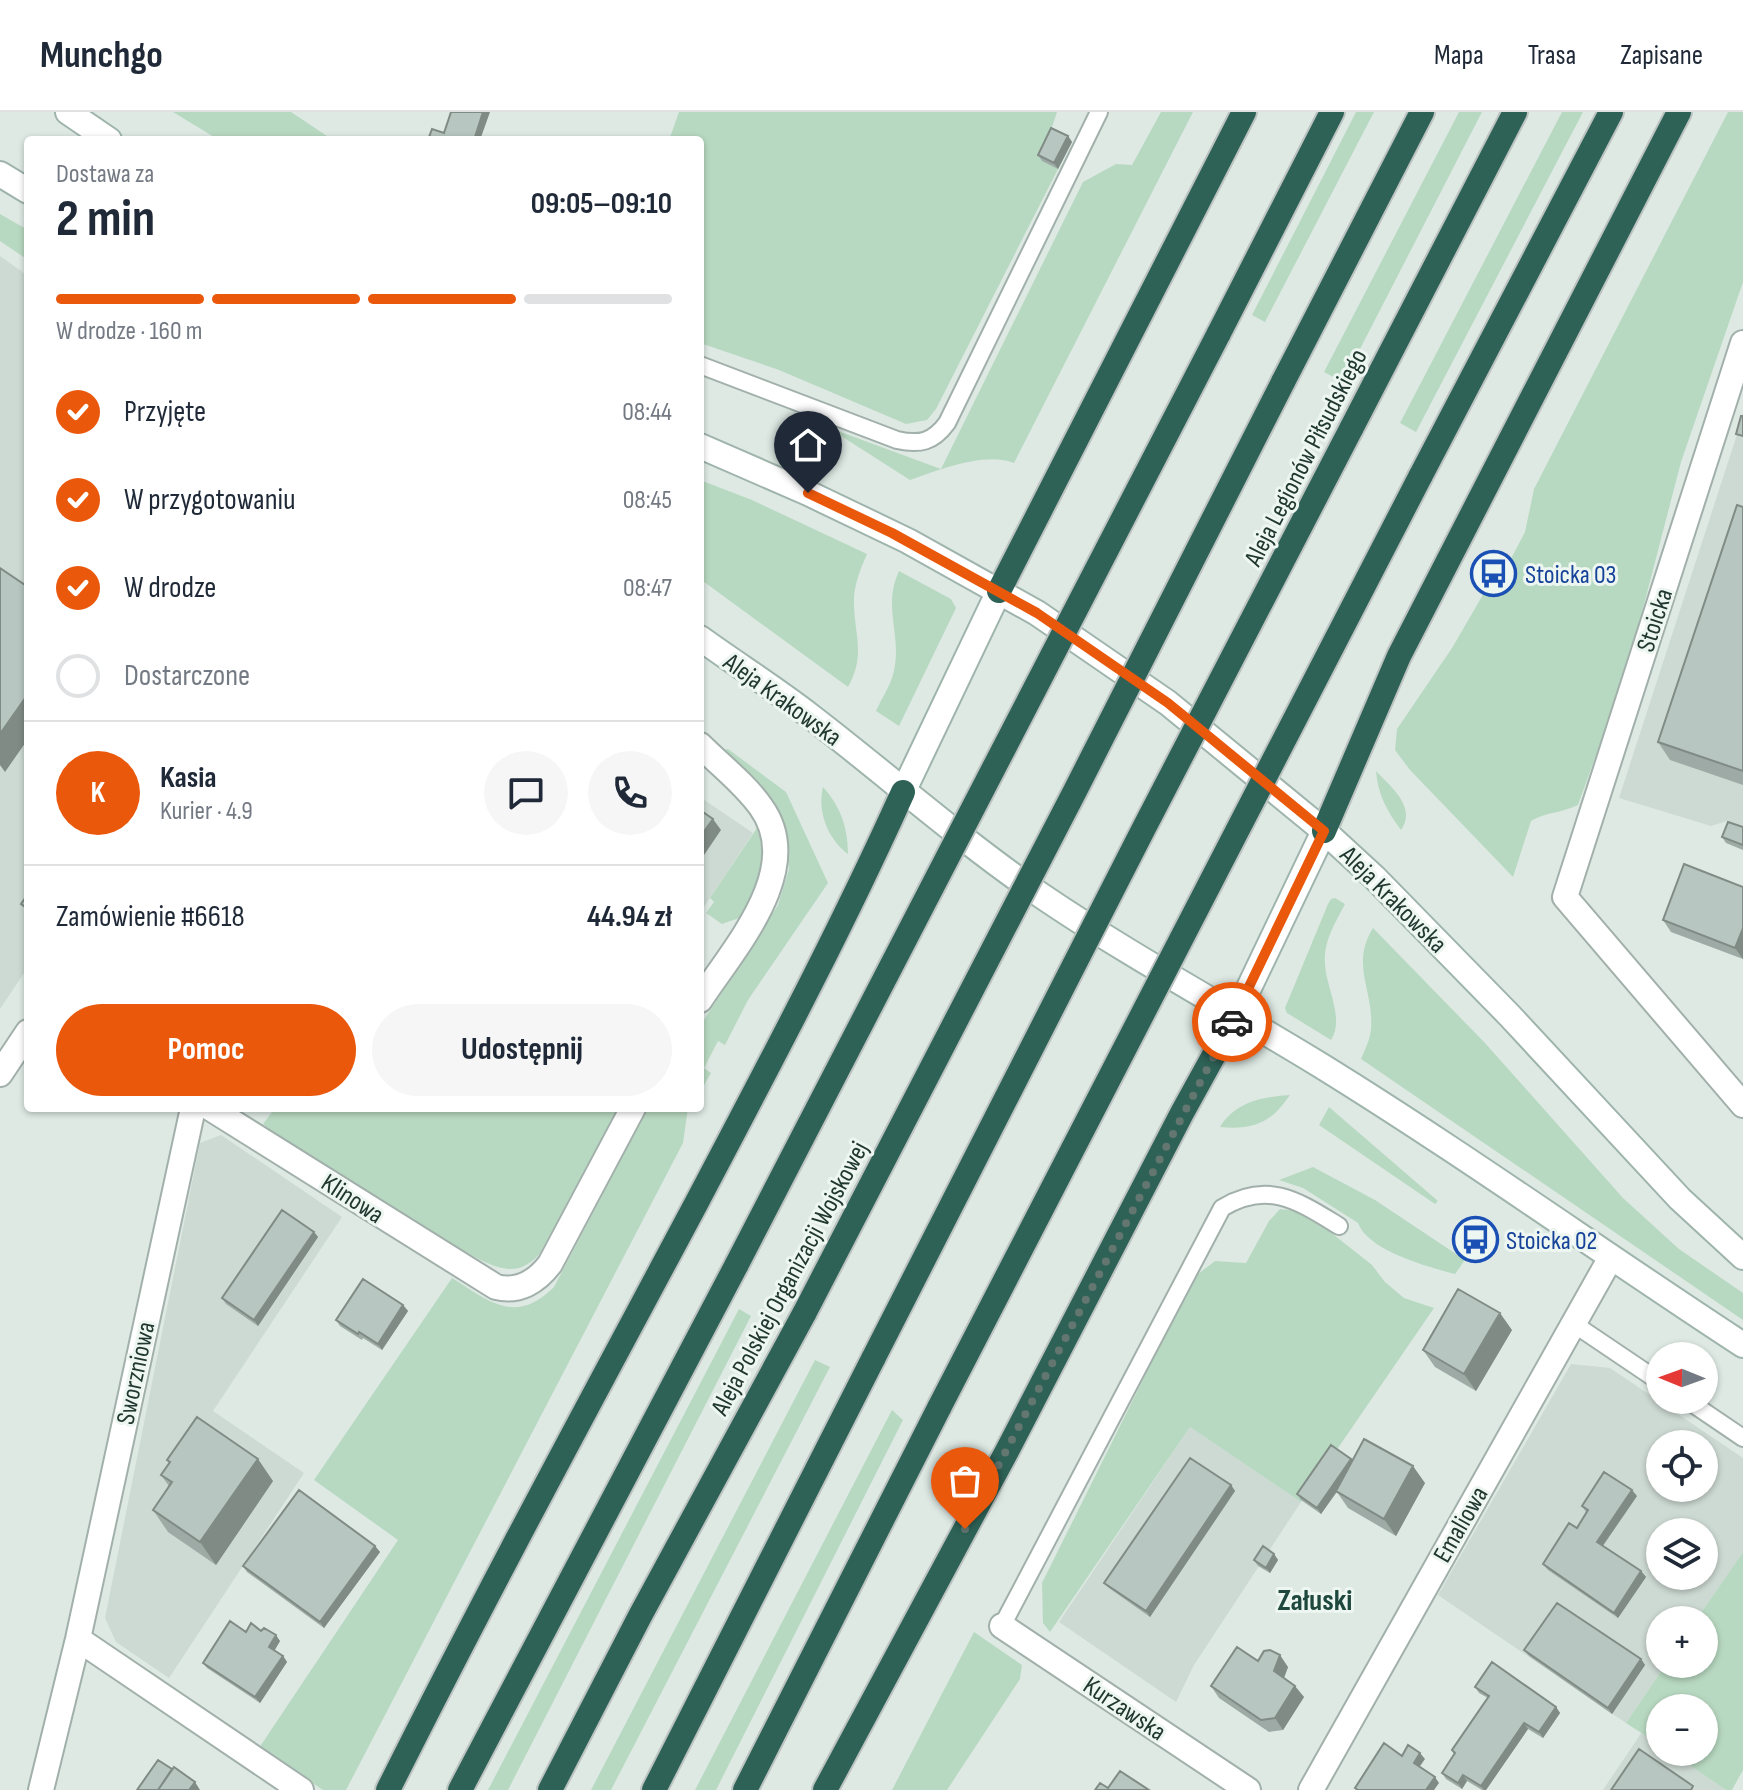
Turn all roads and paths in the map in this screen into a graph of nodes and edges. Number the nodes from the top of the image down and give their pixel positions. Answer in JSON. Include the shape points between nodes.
{"nodes":[{"id":1,"x":68,"y":112,"type":"edge"},
{"id":2,"x":1099,"y":112,"type":"edge"},
{"id":3,"x":1244,"y":112,"type":"edge"},
{"id":4,"x":1332,"y":112,"type":"edge"},
{"id":5,"x":1422,"y":112,"type":"edge"},
{"id":6,"x":1515,"y":112,"type":"edge"},
{"id":7,"x":1611,"y":112,"type":"edge"},
{"id":8,"x":1679,"y":112,"type":"edge"},
{"id":9,"x":103,"y":136,"type":"edge"},
{"id":10,"x":0,"y":174,"type":"edge"},
{"id":11,"x":24,"y":189,"type":"edge"},
{"id":12,"x":1743,"y":343,"type":"edge"},
{"id":13,"x":704,"y":367,"type":"edge"},
{"id":14,"x":704,"y":448,"type":"edge"},
{"id":15,"x":999,"y":591,"type":"junction"},
{"id":16,"x":704,"y":641,"type":"edge"},
{"id":17,"x":704,"y":749,"type":"edge"},
{"id":18,"x":1075,"y":791,"type":"joint"},
{"id":19,"x":903,"y":792,"type":"junction"},
{"id":20,"x":1324,"y":831,"type":"junction"},
{"id":21,"x":704,"y":994,"type":"edge"},
{"id":22,"x":1235,"y":1017,"type":"junction"},
{"id":23,"x":24,"y":1038,"type":"edge"},
{"id":24,"x":0,"y":1074,"type":"edge"},
{"id":25,"x":1743,"y":1105,"type":"edge"},
{"id":26,"x":192,"y":1112,"type":"edge"},
{"id":27,"x":216,"y":1112,"type":"edge"},
{"id":28,"x":631,"y":1112,"type":"edge"},
{"id":29,"x":1339,"y":1226,"type":"dead end"},
{"id":30,"x":1743,"y":1257,"type":"edge"},
{"id":31,"x":1610,"y":1259,"type":"junction"},
{"id":32,"x":1574,"y":1324,"type":"junction"},
{"id":33,"x":1743,"y":1345,"type":"edge"},
{"id":34,"x":1646,"y":1373,"type":"edge"},
{"id":35,"x":1708,"y":1414,"type":"edge"},
{"id":36,"x":1743,"y":1438,"type":"edge"},
{"id":37,"x":1002,"y":1626,"type":"joint"},
{"id":38,"x":78,"y":1639,"type":"junction"},
{"id":39,"x":278,"y":1777,"type":"edge"},
{"id":40,"x":41,"y":1790,"type":"edge"},
{"id":41,"x":301,"y":1790,"type":"edge"},
{"id":42,"x":388,"y":1790,"type":"edge"},
{"id":43,"x":460,"y":1790,"type":"edge"},
{"id":44,"x":550,"y":1790,"type":"edge"},
{"id":45,"x":654,"y":1790,"type":"edge"},
{"id":46,"x":745,"y":1790,"type":"edge"},
{"id":47,"x":825,"y":1790,"type":"edge"},
{"id":48,"x":1248,"y":1790,"type":"edge"},
{"id":49,"x":1311,"y":1790,"type":"edge"}],
"edges":[{"from":1,"to":9,"type":"street"},
{"from":2,"to":13,"type":"lane","via":[[938,435],[926,442],[897,440]]},
{"from":3,"to":15,"type":"highway"},
{"from":4,"to":43,"type":"highway","bridge":true},
{"from":5,"to":18,"type":"highway","name":"Aleja Legionów Piłsudskiego","bridge":true},
{"from":6,"to":45,"type":"highway","name":"Aleja Legionów Piłsudskiego","bridge":true},
{"from":7,"to":46,"type":"highway","bridge":true},
{"from":8,"to":20,"type":"highway","via":[[1399,656]]},
{"from":10,"to":11,"type":"street"},
{"from":12,"to":25,"type":"street","name":"Stoicka","via":[[1565,897]]},
{"from":14,"to":15,"type":"street","name":"Aleja Krakowska","via":[[892,533]]},
{"from":15,"to":19,"type":"street"},
{"from":15,"to":20,"type":"street","name":"Aleja Krakowska","via":[[1168,703]]},
{"from":16,"to":19,"type":"street","name":"Aleja Krakowska","via":[[808,714]]},
{"from":17,"to":21,"type":"street","via":[[760,805],[777,839],[771,883],[762,904]]},
{"from":18,"to":44,"type":"highway","name":"Aleja Polskiej Organizacji Wojskowej","bridge":true},
{"from":19,"to":22,"type":"street","name":"Aleja Krakowska","via":[[1038,894]]},
{"from":19,"to":42,"type":"highway","via":[[753,1095]]},
{"from":20,"to":22,"type":"street"},
{"from":20,"to":30,"type":"street","name":"Aleja Krakowska","via":[[1418,921],[1680,1199]]},
{"from":22,"to":31,"type":"street","name":"Aleja Krakowska","via":[[1503,1183]]},
{"from":22,"to":47,"type":"highway"},
{"from":23,"to":24,"type":"street"},
{"from":26,"to":38,"type":"street","name":"Sworzniowa"},
{"from":27,"to":28,"type":"street","name":"Klinowa","via":[[504,1289],[542,1275]]},
{"from":29,"to":37,"type":"lane","via":[[1296,1200],[1271,1194],[1240,1197],[1222,1208]]},
{"from":31,"to":32,"type":"street","name":"Emaliowa"},
{"from":31,"to":33,"type":"street","name":"Aleja Krakowska"},
{"from":32,"to":34,"type":"lane"},
{"from":32,"to":49,"type":"street","name":"Emaliowa"},
{"from":35,"to":36,"type":"lane"},
{"from":37,"to":48,"type":"street","name":"Kurzawska"},
{"from":38,"to":39,"type":"street"},
{"from":38,"to":40,"type":"street","name":"Sworzniowa"},
{"from":39,"to":41,"type":"street"}]}
